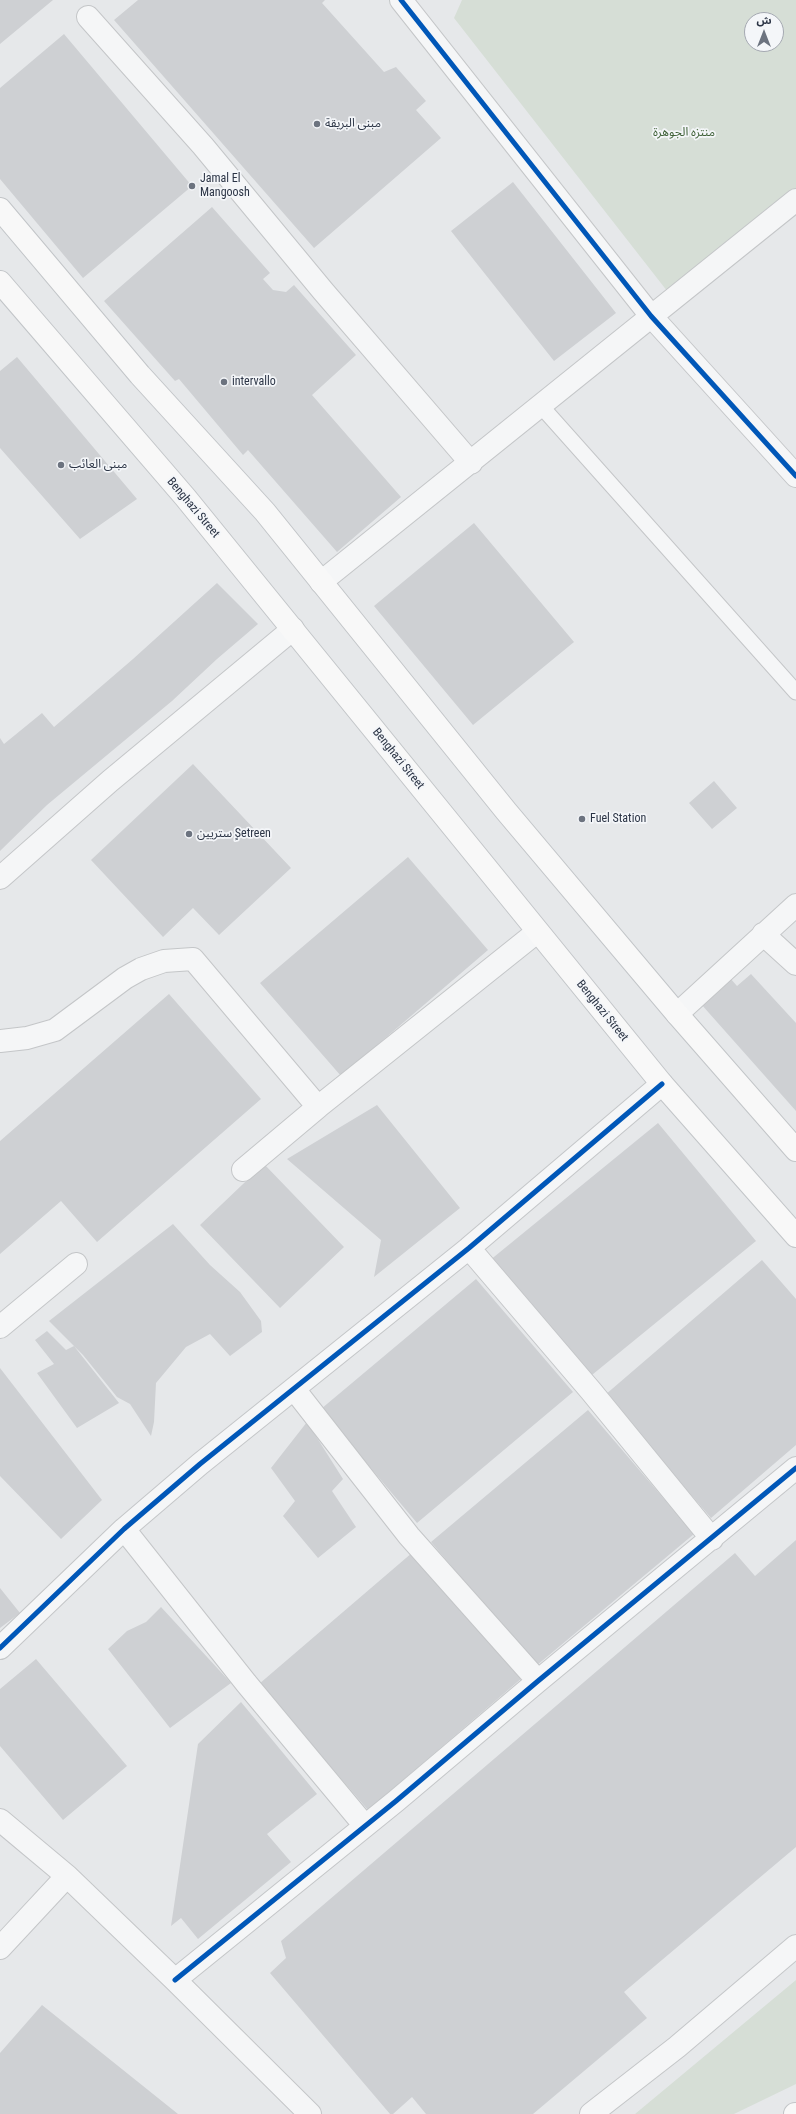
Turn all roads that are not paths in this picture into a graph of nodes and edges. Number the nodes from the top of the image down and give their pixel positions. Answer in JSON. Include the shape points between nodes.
{"nodes":[{"id":1,"x":401,"y":0,"type":"edge"},
{"id":2,"x":88,"y":17,"type":"dead end"},
{"id":3,"x":796,"y":200,"type":"edge"},
{"id":4,"x":0,"y":209,"type":"edge"},
{"id":5,"x":0,"y":282,"type":"edge"},
{"id":6,"x":651,"y":316,"type":"junction"},
{"id":7,"x":541,"y":406,"type":"junction"},
{"id":8,"x":471,"y":463,"type":"junction"},
{"id":9,"x":796,"y":476,"type":"edge"},
{"id":10,"x":321,"y":582,"type":"junction"},
{"id":11,"x":293,"y":629,"type":"junction"},
{"id":12,"x":796,"y":692,"type":"edge"},
{"id":13,"x":0,"y":878,"type":"edge"},
{"id":14,"x":796,"y":905,"type":"edge"},
{"id":15,"x":538,"y":932,"type":"junction"},
{"id":16,"x":763,"y":934,"type":"junction"},
{"id":17,"x":796,"y":964,"type":"edge"},
{"id":18,"x":677,"y":1014,"type":"junction"},
{"id":19,"x":0,"y":1041,"type":"edge"},
{"id":20,"x":662,"y":1084,"type":"junction"},
{"id":21,"x":318,"y":1107,"type":"junction"},
{"id":22,"x":796,"y":1150,"type":"edge"},
{"id":23,"x":243,"y":1170,"type":"dead end"},
{"id":24,"x":796,"y":1236,"type":"edge"},
{"id":25,"x":469,"y":1248,"type":"junction"},
{"id":26,"x":76,"y":1264,"type":"dead end"},
{"id":27,"x":0,"y":1327,"type":"edge"},
{"id":28,"x":294,"y":1389,"type":"junction"},
{"id":29,"x":796,"y":1468,"type":"edge"},
{"id":30,"x":124,"y":1529,"type":"junction"},
{"id":31,"x":712,"y":1539,"type":"junction"},
{"id":32,"x":0,"y":1648,"type":"edge"},
{"id":33,"x":538,"y":1680,"type":"junction"},
{"id":34,"x":0,"y":1820,"type":"edge"},
{"id":35,"x":365,"y":1826,"type":"junction"},
{"id":36,"x":67,"y":1876,"type":"junction"},
{"id":37,"x":796,"y":1946,"type":"edge"},
{"id":38,"x":0,"y":1948,"type":"edge"},
{"id":39,"x":176,"y":1980,"type":"junction"},
{"id":40,"x":310,"y":2114,"type":"edge"},
{"id":41,"x":591,"y":2114,"type":"edge"}],
"edges":[{"from":1,"to":6,"type":"street"},
{"from":2,"to":8,"type":"street","via":[[203,146]]},
{"from":3,"to":6,"type":"street"},
{"from":4,"to":10,"type":"main road","via":[[140,375],[266,512]]},
{"from":5,"to":11,"type":"main road","name":"Benghazi Street","via":[[185,497]]},
{"from":6,"to":7,"type":"street"},
{"from":6,"to":9,"type":"street"},
{"from":7,"to":8,"type":"street"},
{"from":7,"to":12,"type":"lane"},
{"from":8,"to":10,"type":"street"},
{"from":10,"to":18,"type":"main road","via":[[506,811]]},
{"from":11,"to":13,"type":"street","via":[[110,781]]},
{"from":11,"to":15,"type":"main road","name":"Benghazi Street"},
{"from":14,"to":16,"type":"street"},
{"from":15,"to":20,"type":"main road","name":"Benghazi Street"},
{"from":15,"to":21,"type":"street"},
{"from":16,"to":17,"type":"street"},
{"from":16,"to":18,"type":"street"},
{"from":18,"to":22,"type":"main road"},
{"from":19,"to":21,"type":"street","via":[[27,1038],[55,1030],[125,978],[164,961],[193,959]]},
{"from":20,"to":24,"type":"main road","name":"Benghazi Street"},
{"from":20,"to":25,"type":"street"},
{"from":21,"to":23,"type":"street"},
{"from":25,"to":28,"type":"street"},
{"from":25,"to":31,"type":"street"},
{"from":26,"to":27,"type":"street"},
{"from":28,"to":30,"type":"street"},
{"from":28,"to":33,"type":"street","via":[[409,1536]]},
{"from":29,"to":31,"type":"street"},
{"from":30,"to":32,"type":"street"},
{"from":30,"to":35,"type":"street","via":[[246,1683]]},
{"from":31,"to":33,"type":"street"},
{"from":33,"to":35,"type":"street"},
{"from":34,"to":36,"type":"street"},
{"from":35,"to":39,"type":"street"},
{"from":36,"to":38,"type":"street"},
{"from":36,"to":39,"type":"street"},
{"from":37,"to":41,"type":"street","via":[[677,2047]]},
{"from":39,"to":40,"type":"street"}]}
